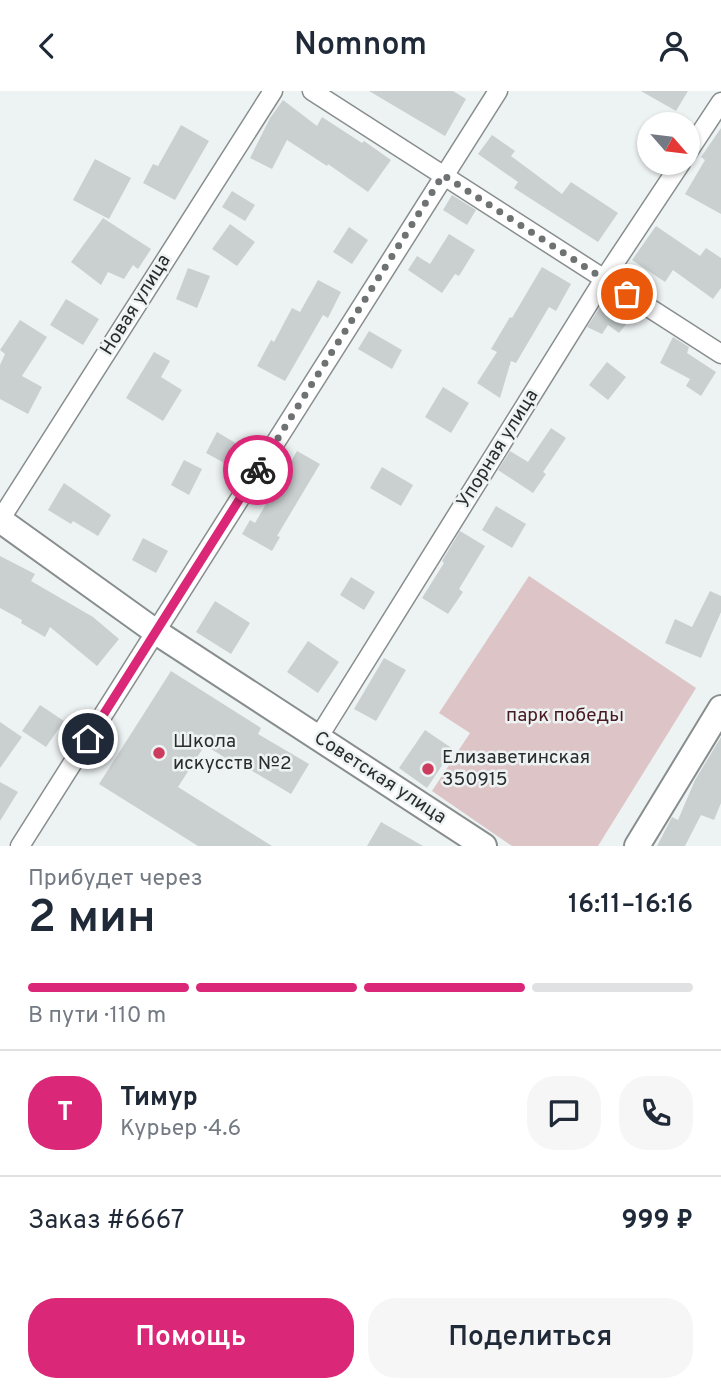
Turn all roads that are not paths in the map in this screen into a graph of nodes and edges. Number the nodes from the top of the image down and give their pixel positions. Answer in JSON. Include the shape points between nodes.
{"nodes":[{"id":1,"x":273,"y":91,"type":"edge"},
{"id":2,"x":312,"y":91,"type":"edge"},
{"id":3,"x":498,"y":91,"type":"edge"},
{"id":4,"x":721,"y":102,"type":"edge"},
{"id":5,"x":700,"y":134,"type":"edge"},
{"id":6,"x":443,"y":175,"type":"junction"},
{"id":7,"x":673,"y":175,"type":"edge"},
{"id":8,"x":604,"y":279,"type":"junction"},
{"id":9,"x":721,"y":354,"type":"edge"},
{"id":10,"x":0,"y":520,"type":"edge"},
{"id":11,"x":156,"y":632,"type":"junction"},
{"id":12,"x":721,"y":708,"type":"edge"},
{"id":13,"x":318,"y":738,"type":"junction"},
{"id":14,"x":20,"y":846,"type":"edge"},
{"id":15,"x":484,"y":846,"type":"edge"},
{"id":16,"x":637,"y":846,"type":"edge"}],
"edges":[{"from":1,"to":10,"type":"street","name":"Новая улица"},
{"from":2,"to":6,"type":"street"},
{"from":3,"to":6,"type":"street"},
{"from":4,"to":5,"type":"street"},
{"from":6,"to":8,"type":"street"},
{"from":6,"to":11,"type":"street"},
{"from":7,"to":8,"type":"street","name":"Упорная улица"},
{"from":8,"to":9,"type":"street"},
{"from":8,"to":13,"type":"street","name":"Упорная улица"},
{"from":10,"to":11,"type":"street","name":"Советская улица"},
{"from":11,"to":13,"type":"street","name":"Советская улица"},
{"from":11,"to":14,"type":"street"},
{"from":12,"to":16,"type":"street"},
{"from":13,"to":15,"type":"street","name":"Советская улица"}]}
